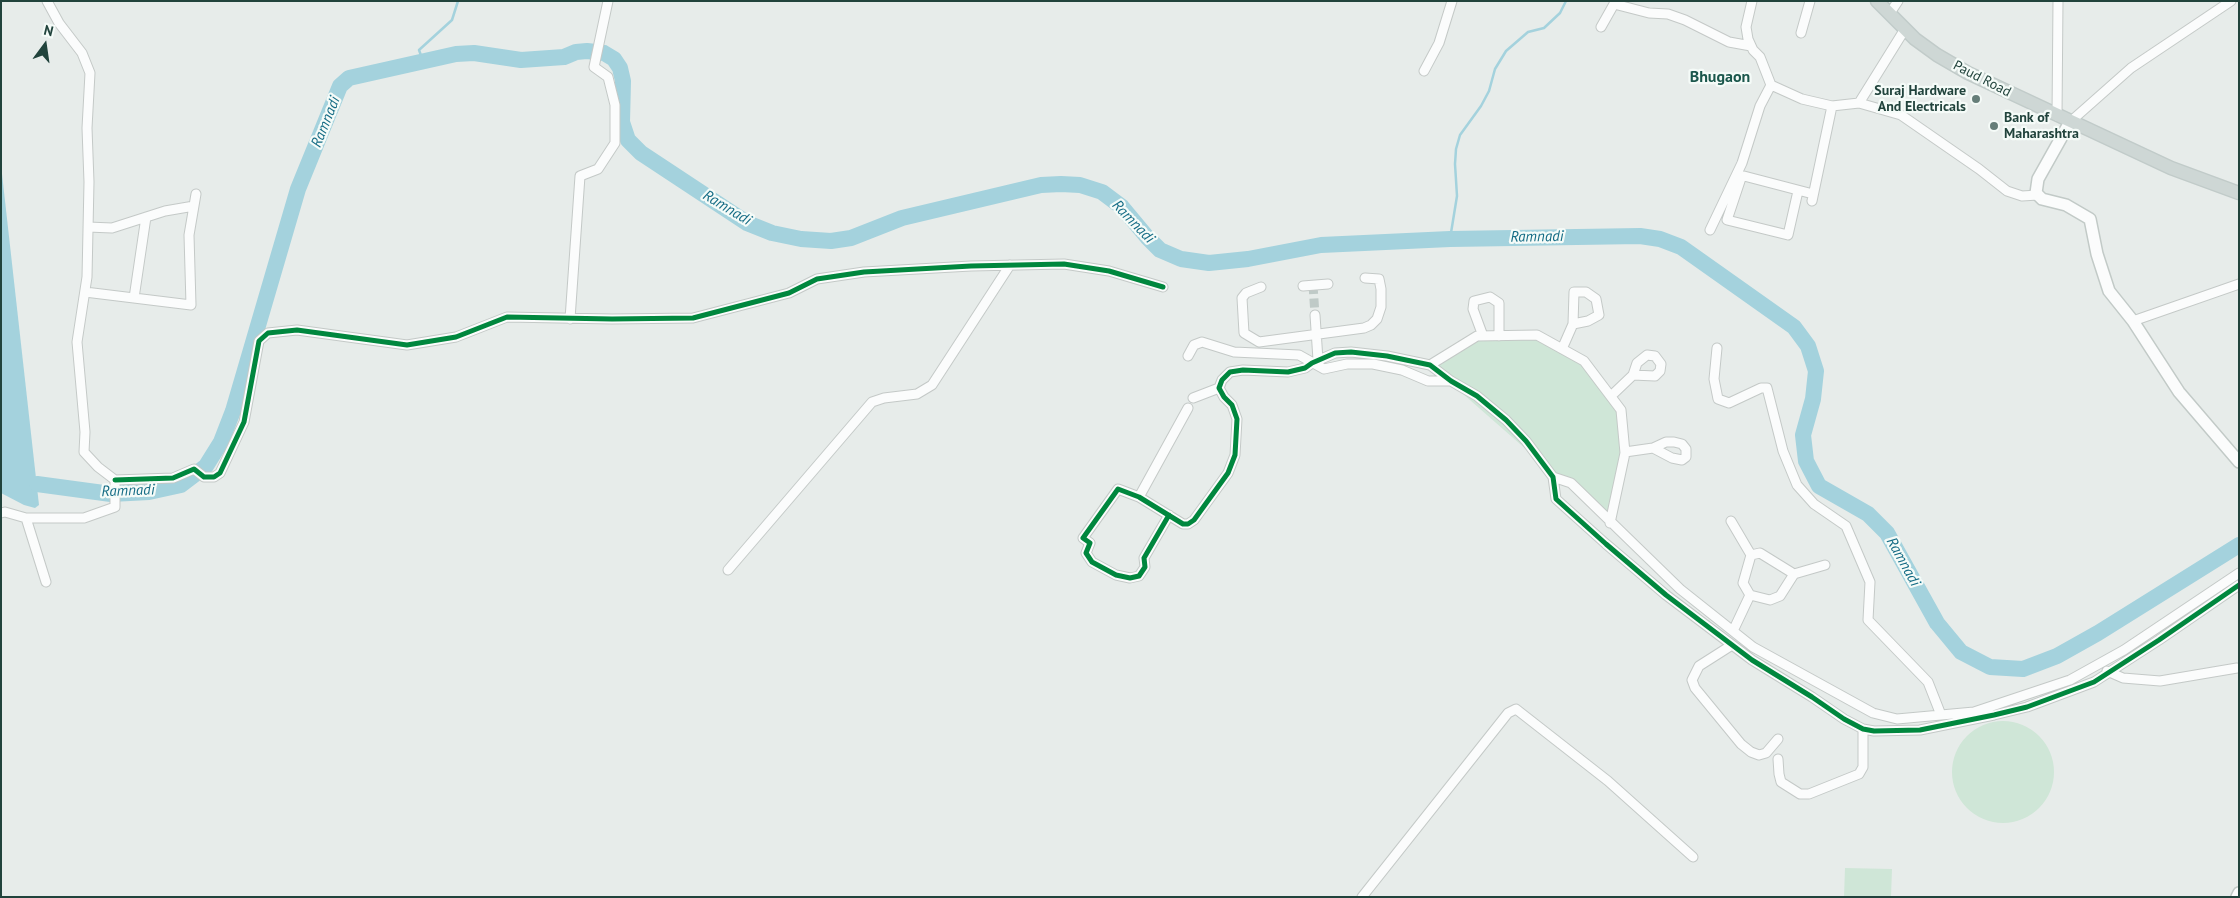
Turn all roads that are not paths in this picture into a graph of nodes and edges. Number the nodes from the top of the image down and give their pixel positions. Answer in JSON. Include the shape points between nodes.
{"nodes":[{"id":1,"x":47,"y":1,"type":"edge"},
{"id":2,"x":608,"y":1,"type":"edge"},
{"id":3,"x":1452,"y":1,"type":"edge"},
{"id":4,"x":1752,"y":1,"type":"edge"},
{"id":5,"x":1810,"y":1,"type":"edge"},
{"id":6,"x":1877,"y":1,"type":"edge"},
{"id":7,"x":1898,"y":1,"type":"edge"},
{"id":8,"x":2058,"y":1,"type":"edge"},
{"id":9,"x":2231,"y":1,"type":"edge"},
{"id":10,"x":1890,"y":13,"type":"junction"},
{"id":11,"x":1601,"y":27,"type":"dead end"},
{"id":12,"x":1905,"y":29,"type":"junction"},
{"id":13,"x":1801,"y":33,"type":"dead end"},
{"id":14,"x":1751,"y":46,"type":"junction"},
{"id":15,"x":1424,"y":70,"type":"dead end"},
{"id":16,"x":1771,"y":85,"type":"junction"},
{"id":17,"x":1859,"y":103,"type":"junction"},
{"id":18,"x":1832,"y":106,"type":"junction"},
{"id":19,"x":2057,"y":116,"type":"junction"},
{"id":20,"x":2070,"y":122,"type":"junction"},
{"id":21,"x":1798,"y":191,"type":"junction"},
{"id":22,"x":2239,"y":193,"type":"edge"},
{"id":23,"x":196,"y":194,"type":"dead end"},
{"id":24,"x":2038,"y":195,"type":"junction"},
{"id":25,"x":194,"y":206,"type":"junction"},
{"id":26,"x":146,"y":217,"type":"junction"},
{"id":27,"x":88,"y":226,"type":"junction"},
{"id":28,"x":1710,"y":230,"type":"dead end"},
{"id":29,"x":1010,"y":265,"type":"junction"},
{"id":30,"x":1365,"y":278,"type":"dead end"},
{"id":31,"x":1328,"y":284,"type":"dead end"},
{"id":32,"x":2239,"y":284,"type":"edge"},
{"id":33,"x":1303,"y":286,"type":"dead end"},
{"id":34,"x":1163,"y":287,"type":"dead end"},
{"id":35,"x":1262,"y":287,"type":"dead end"},
{"id":36,"x":85,"y":292,"type":"junction"},
{"id":37,"x":134,"y":298,"type":"junction"},
{"id":38,"x":1315,"y":315,"type":"tunnel mouth"},
{"id":39,"x":570,"y":319,"type":"junction"},
{"id":40,"x":2133,"y":321,"type":"junction"},
{"id":41,"x":1573,"y":324,"type":"dead end"},
{"id":42,"x":1316,"y":335,"type":"junction"},
{"id":43,"x":1483,"y":336,"type":"junction"},
{"id":44,"x":1499,"y":336,"type":"junction"},
{"id":45,"x":1717,"y":348,"type":"dead end"},
{"id":46,"x":1562,"y":349,"type":"junction"},
{"id":47,"x":1188,"y":356,"type":"dead end"},
{"id":48,"x":1315,"y":361,"type":"junction"},
{"id":49,"x":1430,"y":365,"type":"junction"},
{"id":50,"x":1633,"y":375,"type":"dead end"},
{"id":51,"x":1451,"y":382,"type":"junction"},
{"id":52,"x":1219,"y":388,"type":"junction"},
{"id":53,"x":1611,"y":396,"type":"junction"},
{"id":54,"x":1193,"y":398,"type":"dead end"},
{"id":55,"x":1188,"y":408,"type":"dead end"},
{"id":56,"x":1653,"y":448,"type":"dead end"},
{"id":57,"x":1624,"y":452,"type":"junction"},
{"id":58,"x":2239,"y":462,"type":"edge"},
{"id":59,"x":1553,"y":477,"type":"junction"},
{"id":60,"x":115,"y":483,"type":"junction"},
{"id":61,"x":1139,"y":497,"type":"junction"},
{"id":62,"x":1,"y":513,"type":"edge"},
{"id":63,"x":1169,"y":515,"type":"junction"},
{"id":64,"x":26,"y":518,"type":"junction"},
{"id":65,"x":1731,"y":521,"type":"dead end"},
{"id":66,"x":1610,"y":523,"type":"junction"},
{"id":67,"x":1751,"y":555,"type":"junction"},
{"id":68,"x":1825,"y":565,"type":"dead end"},
{"id":69,"x":728,"y":570,"type":"dead end"},
{"id":70,"x":2239,"y":573,"type":"edge"},
{"id":71,"x":1794,"y":574,"type":"junction"},
{"id":72,"x":46,"y":582,"type":"dead end"},
{"id":73,"x":2239,"y":585,"type":"edge"},
{"id":74,"x":1750,"y":595,"type":"junction"},
{"id":75,"x":2201,"y":599,"type":"junction"},
{"id":76,"x":2207,"y":608,"type":"junction"},
{"id":77,"x":1733,"y":631,"type":"junction"},
{"id":78,"x":1732,"y":645,"type":"junction"},
{"id":79,"x":2102,"y":662,"type":"junction"},
{"id":80,"x":2237,"y":668,"type":"dead end"},
{"id":81,"x":2108,"y":672,"type":"junction"},
{"id":82,"x":1941,"y":715,"type":"junction"},
{"id":83,"x":1897,"y":719,"type":"junction"},
{"id":84,"x":1863,"y":729,"type":"junction"},
{"id":85,"x":1898,"y":731,"type":"junction"},
{"id":86,"x":1778,"y":739,"type":"dead end"},
{"id":87,"x":1778,"y":759,"type":"dead end"},
{"id":88,"x":1693,"y":857,"type":"dead end"},
{"id":89,"x":2239,"y":893,"type":"edge"},
{"id":90,"x":1362,"y":897,"type":"edge"},
{"id":91,"x":2237,"y":897,"type":"edge"}],
"edges":[{"from":1,"to":27,"type":"street","via":[[82,53],[90,73]]},
{"from":2,"to":39,"type":"street","via":[[594,67],[608,77],[615,105],[615,143],[598,169],[580,176]]},
{"from":3,"to":15,"type":"street","via":[[1439,43]]},
{"from":4,"to":14,"type":"street","via":[[1746,28]]},
{"from":5,"to":13,"type":"street"},
{"from":6,"to":10,"type":"main road","name":"Paud Road"},
{"from":7,"to":10,"type":"street"},
{"from":8,"to":19,"type":"street"},
{"from":9,"to":20,"type":"street","via":[[2131,68]]},
{"from":10,"to":12,"type":"main road","name":"Paud Road"},
{"from":11,"to":14,"type":"street","via":[[1614,4],[1668,14],[1729,42]]},
{"from":12,"to":17,"type":"street"},
{"from":12,"to":19,"type":"main road","name":"Paud Road","via":[[1937,55]]},
{"from":14,"to":16,"type":"street","via":[[1760,57]]},
{"from":16,"to":18,"type":"street","via":[[1802,99]]},
{"from":16,"to":28,"type":"street","via":[[1760,106],[1742,164]]},
{"from":17,"to":18,"type":"street"},
{"from":17,"to":24,"type":"street","via":[[1902,115],[2007,191],[2022,196]]},
{"from":18,"to":21,"type":"street","via":[[1813,198]]},
{"from":19,"to":20,"type":"main road","name":"Paud Road"},
{"from":20,"to":22,"type":"main road","name":"Paud Road","via":[[2171,168]]},
{"from":20,"to":24,"type":"street","via":[[2038,179]]},
{"from":21,"to":21,"type":"street","via":[[1744,176],[1727,220],[1788,235]]},
{"from":23,"to":25,"type":"street"},
{"from":24,"to":40,"type":"street","via":[[2066,205],[2090,220],[2109,291]]},
{"from":25,"to":26,"type":"street"},
{"from":25,"to":37,"type":"street","via":[[189,235],[191,305]]},
{"from":26,"to":27,"type":"street","via":[[112,228]]},
{"from":26,"to":37,"type":"street"},
{"from":27,"to":36,"type":"street"},
{"from":29,"to":34,"type":"street","via":[[1082,266]]},
{"from":29,"to":39,"type":"street","via":[[864,272],[817,280],[788,294],[693,318]]},
{"from":29,"to":69,"type":"street","via":[[932,385],[917,394],[872,402]]},
{"from":30,"to":42,"type":"street","via":[[1379,279],[1381,289],[1381,307],[1372,325]]},
{"from":31,"to":33,"type":"street"},
{"from":32,"to":40,"type":"street"},
{"from":35,"to":42,"type":"street","via":[[1242,298],[1244,333],[1258,342]]},
{"from":36,"to":37,"type":"street"},
{"from":36,"to":60,"type":"street","via":[[77,342],[84,452]]},
{"from":38,"to":42,"type":"street"},
{"from":39,"to":60,"type":"street","via":[[508,317],[456,337],[407,345],[297,330],[268,332],[259,341],[244,422],[220,473],[214,477],[202,475],[194,469],[173,478]]},
{"from":40,"to":58,"type":"street","via":[[2180,392]]},
{"from":41,"to":46,"type":"street"},
{"from":42,"to":48,"type":"street"},
{"from":43,"to":44,"type":"street"},
{"from":43,"to":44,"type":"street","via":[[1473,309],[1474,301],[1490,297],[1499,302]]},
{"from":43,"to":49,"type":"street","via":[[1477,336]]},
{"from":44,"to":46,"type":"street","via":[[1537,334]]},
{"from":45,"to":82,"type":"street","via":[[1714,379],[1718,399],[1729,403],[1767,388],[1783,451],[1798,485],[1814,504],[1846,526],[1870,582],[1868,620],[1928,682]]},
{"from":46,"to":53,"type":"street","via":[[1584,361]]},
{"from":47,"to":48,"type":"street","via":[[1194,345],[1202,342],[1234,352],[1300,355]]},
{"from":48,"to":49,"type":"street","via":[[1334,353],[1351,352]]},
{"from":48,"to":51,"type":"street","via":[[1324,369],[1346,364],[1373,364],[1402,370],[1428,381]]},
{"from":48,"to":52,"type":"street","via":[[1305,368],[1288,372],[1230,372]]},
{"from":49,"to":51,"type":"street"},
{"from":50,"to":53,"type":"street"},
{"from":51,"to":59,"type":"street","via":[[1477,396],[1506,420]]},
{"from":52,"to":54,"type":"street"},
{"from":52,"to":63,"type":"street","via":[[1232,404],[1236,419],[1235,454],[1228,473],[1194,520],[1183,524]]},
{"from":53,"to":57,"type":"street","via":[[1621,410]]},
{"from":55,"to":61,"type":"street"},
{"from":56,"to":57,"type":"street"},
{"from":57,"to":66,"type":"street"},
{"from":59,"to":66,"type":"street","via":[[1571,483]]},
{"from":59,"to":78,"type":"street","via":[[1556,499],[1666,595]]},
{"from":60,"to":64,"type":"street","via":[[115,507],[84,518]]},
{"from":61,"to":63,"type":"street"},
{"from":61,"to":63,"type":"street","via":[[1118,488],[1113,493],[1083,538],[1090,543],[1086,553],[1092,562],[1116,575],[1139,576],[1145,567],[1144,558]]},
{"from":62,"to":64,"type":"street"},
{"from":64,"to":72,"type":"street"},
{"from":65,"to":67,"type":"street"},
{"from":66,"to":77,"type":"street","via":[[1680,589]]},
{"from":67,"to":71,"type":"street","via":[[1760,553]]},
{"from":67,"to":74,"type":"street","via":[[1743,583]]},
{"from":68,"to":71,"type":"street"},
{"from":70,"to":75,"type":"street"},
{"from":71,"to":74,"type":"street","via":[[1780,596],[1770,600]]},
{"from":73,"to":76,"type":"street"},
{"from":74,"to":77,"type":"street"},
{"from":75,"to":76,"type":"street"},
{"from":75,"to":79,"type":"street"},
{"from":76,"to":81,"type":"street"},
{"from":77,"to":83,"type":"street","via":[[1753,647],[1821,686],[1872,713]]},
{"from":78,"to":84,"type":"street","via":[[1844,720]]},
{"from":78,"to":86,"type":"street","via":[[1699,666],[1692,680],[1694,688],[1751,752],[1766,753]]},
{"from":79,"to":81,"type":"street"},
{"from":79,"to":82,"type":"street","via":[[2070,680],[1974,712]]},
{"from":80,"to":81,"type":"street","via":[[2160,681],[2123,678]]},
{"from":81,"to":85,"type":"street","via":[[2094,682],[2027,707],[1929,728]]},
{"from":82,"to":83,"type":"street"},
{"from":83,"to":85,"type":"street"},
{"from":84,"to":85,"type":"street"},
{"from":84,"to":87,"type":"street","via":[[1863,767],[1858,774],[1809,794],[1800,794],[1781,782]]},
{"from":88,"to":90,"type":"street","via":[[1608,781],[1516,708],[1508,713]]},
{"from":89,"to":91,"type":"street"}]}
